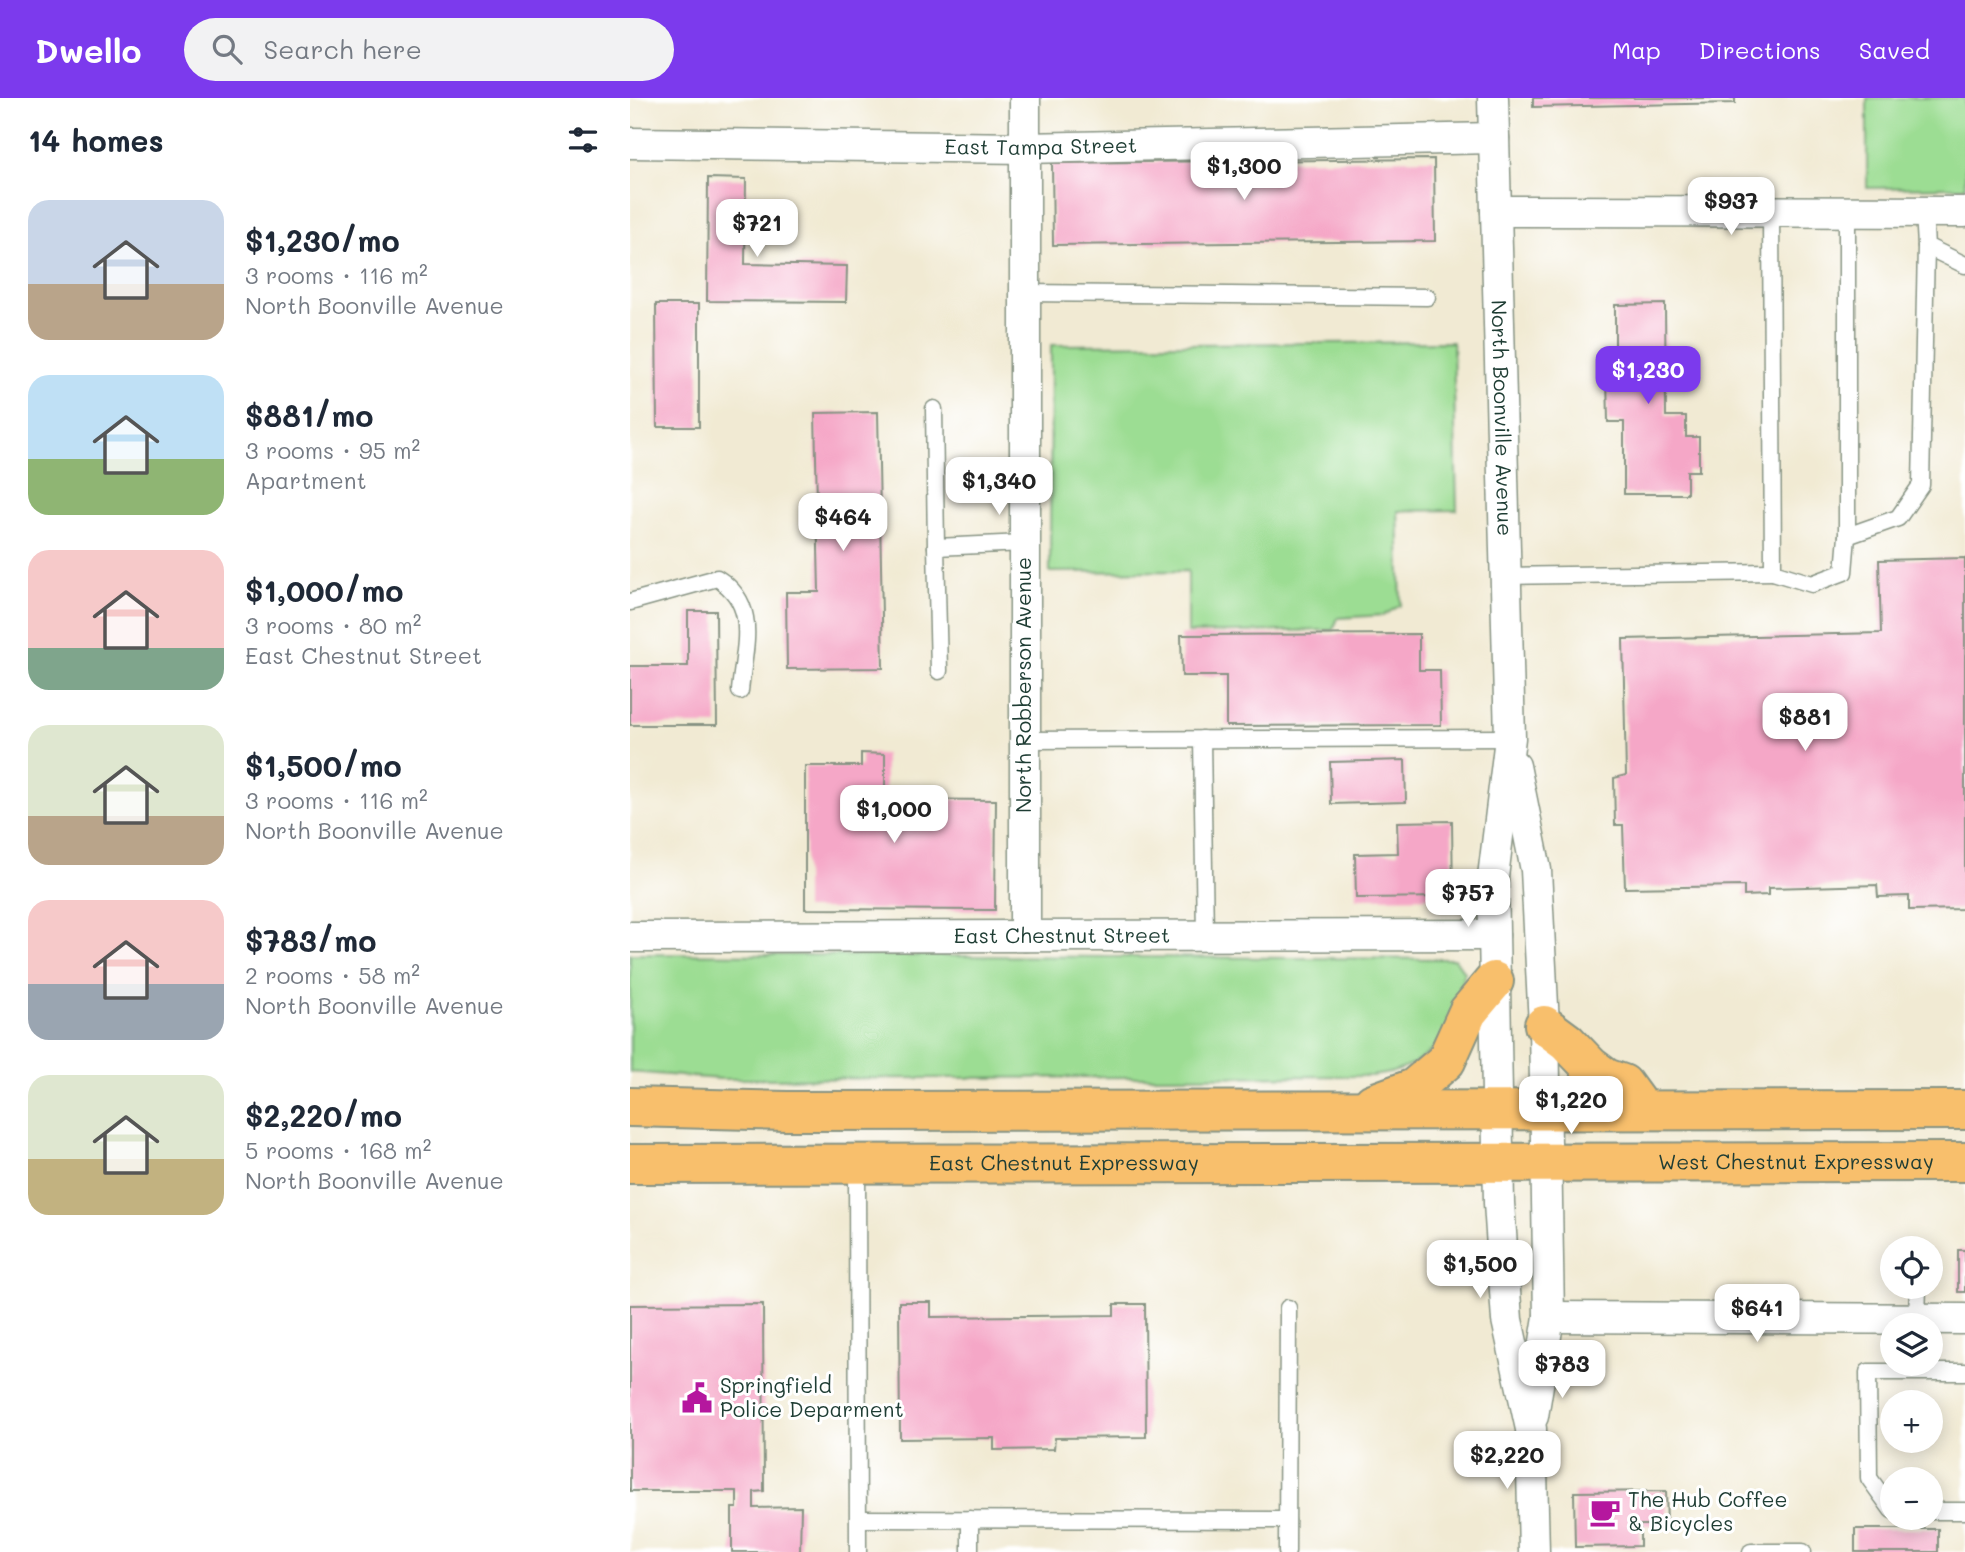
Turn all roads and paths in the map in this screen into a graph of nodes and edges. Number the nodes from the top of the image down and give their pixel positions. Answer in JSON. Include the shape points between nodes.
{"nodes":[{"id":1,"x":1025,"y":98,"type":"edge"},
{"id":2,"x":1493,"y":98,"type":"edge"},
{"id":3,"x":1494,"y":138,"type":"junction"},
{"id":4,"x":630,"y":143,"type":"edge"},
{"id":5,"x":1024,"y":148,"type":"junction"},
{"id":6,"x":1496,"y":211,"type":"junction"},
{"id":7,"x":1771,"y":212,"type":"junction"},
{"id":8,"x":1847,"y":212,"type":"junction"},
{"id":9,"x":1924,"y":212,"type":"junction"},
{"id":10,"x":1965,"y":212,"type":"edge"},
{"id":11,"x":1926,"y":246,"type":"junction"},
{"id":12,"x":1965,"y":265,"type":"edge"},
{"id":13,"x":1025,"y":293,"type":"junction"},
{"id":14,"x":1427,"y":297,"type":"dead end"},
{"id":15,"x":934,"y":409,"type":"dead end"},
{"id":16,"x":1847,"y":536,"type":"junction"},
{"id":17,"x":1024,"y":543,"type":"junction"},
{"id":18,"x":936,"y":547,"type":"junction"},
{"id":19,"x":1773,"y":572,"type":"junction"},
{"id":20,"x":1505,"y":576,"type":"junction"},
{"id":21,"x":630,"y":602,"type":"edge"},
{"id":22,"x":939,"y":671,"type":"dead end"},
{"id":23,"x":740,"y":691,"type":"dead end"},
{"id":24,"x":1510,"y":738,"type":"junction"},
{"id":25,"x":1202,"y":739,"type":"junction"},
{"id":26,"x":1025,"y":740,"type":"junction"},
{"id":27,"x":1494,"y":935,"type":"junction"},
{"id":28,"x":1025,"y":936,"type":"junction"},
{"id":29,"x":1205,"y":936,"type":"junction"},
{"id":30,"x":630,"y":937,"type":"edge"},
{"id":31,"x":1494,"y":981,"type":"junction"},
{"id":32,"x":1544,"y":1025,"type":"junction"},
{"id":33,"x":630,"y":1107,"type":"edge"},
{"id":34,"x":1497,"y":1110,"type":"junction"},
{"id":35,"x":1545,"y":1110,"type":"junction"},
{"id":36,"x":1642,"y":1110,"type":"junction"},
{"id":37,"x":1965,"y":1110,"type":"edge"},
{"id":38,"x":1353,"y":1111,"type":"junction"},
{"id":39,"x":1965,"y":1162,"type":"edge"},
{"id":40,"x":1498,"y":1163,"type":"junction"},
{"id":41,"x":1546,"y":1163,"type":"junction"},
{"id":42,"x":630,"y":1164,"type":"edge"},
{"id":43,"x":858,"y":1165,"type":"junction"},
{"id":44,"x":1288,"y":1308,"type":"dead end"},
{"id":45,"x":1549,"y":1317,"type":"junction"},
{"id":46,"x":1880,"y":1318,"type":"edge"},
{"id":47,"x":1943,"y":1318,"type":"edge"},
{"id":48,"x":1965,"y":1318,"type":"edge"},
{"id":49,"x":1965,"y":1372,"type":"edge"},
{"id":50,"x":1531,"y":1429,"type":"junction"},
{"id":51,"x":1880,"y":1493,"type":"edge"},
{"id":52,"x":1943,"y":1511,"type":"edge"},
{"id":53,"x":1965,"y":1511,"type":"edge"},
{"id":54,"x":858,"y":1519,"type":"junction"},
{"id":55,"x":970,"y":1520,"type":"junction"},
{"id":56,"x":1287,"y":1520,"type":"junction"},
{"id":57,"x":858,"y":1552,"type":"edge"},
{"id":58,"x":970,"y":1552,"type":"edge"},
{"id":59,"x":1287,"y":1552,"type":"edge"},
{"id":60,"x":1534,"y":1552,"type":"edge"},
{"id":61,"x":1751,"y":1552,"type":"edge"},
{"id":62,"x":1803,"y":1552,"type":"edge"}],
"edges":[{"from":1,"to":5,"type":"street","name":"North Robberson Avenue"},
{"from":2,"to":3,"type":"street","name":"North Boonville Avenue"},
{"from":3,"to":5,"type":"street","name":"East Tampa Street"},
{"from":3,"to":6,"type":"street","name":"North Boonville Avenue"},
{"from":4,"to":5,"type":"street","name":"East Tampa Street"},
{"from":5,"to":13,"type":"street","name":"North Robberson Avenue"},
{"from":6,"to":7,"type":"street"},
{"from":6,"to":20,"type":"street","name":"North Boonville Avenue"},
{"from":7,"to":8,"type":"street"},
{"from":7,"to":19,"type":"lane"},
{"from":8,"to":9,"type":"street"},
{"from":8,"to":16,"type":"lane"},
{"from":9,"to":10,"type":"street"},
{"from":9,"to":11,"type":"lane"},
{"from":11,"to":12,"type":"lane"},
{"from":11,"to":16,"type":"lane","via":[[1921,485],[1898,518]]},
{"from":13,"to":14,"type":"lane"},
{"from":13,"to":17,"type":"street","name":"North Robberson Avenue"},
{"from":15,"to":18,"type":"lane"},
{"from":16,"to":19,"type":"lane","via":[[1844,572],[1812,584]]},
{"from":17,"to":18,"type":"lane"},
{"from":17,"to":26,"type":"street","name":"North Robberson Avenue"},
{"from":18,"to":22,"type":"lane"},
{"from":19,"to":20,"type":"lane"},
{"from":20,"to":24,"type":"street","name":"North Boonville Avenue"},
{"from":21,"to":23,"type":"lane","via":[[717,578],[735,590],[747,616]]},
{"from":24,"to":25,"type":"lane"},
{"from":24,"to":27,"type":"street","name":"North Boonville Avenue","via":[[1493,877]]},
{"from":24,"to":32,"type":"street","name":"North Boonville Avenue","via":[[1536,870]]},
{"from":25,"to":26,"type":"lane"},
{"from":25,"to":29,"type":"lane"},
{"from":26,"to":28,"type":"street","name":"North Robberson Avenue"},
{"from":27,"to":29,"type":"street","name":"East Chestnut Street"},
{"from":27,"to":31,"type":"street","name":"North Boonville Avenue"},
{"from":28,"to":29,"type":"street","name":"East Chestnut Street"},
{"from":28,"to":30,"type":"street","name":"East Chestnut Street"},
{"from":31,"to":34,"type":"street","name":"North Boonville Avenue"},
{"from":31,"to":38,"type":"main road","via":[[1468,1012],[1446,1061],[1414,1088]]},
{"from":32,"to":35,"type":"street","name":"North Boonville Avenue"},
{"from":32,"to":36,"type":"main road","via":[[1606,1078],[1623,1084]]},
{"from":33,"to":38,"type":"main road"},
{"from":34,"to":35,"type":"main road"},
{"from":34,"to":38,"type":"main road"},
{"from":34,"to":40,"type":"street","name":"North Boonville Avenue"},
{"from":35,"to":36,"type":"main road"},
{"from":35,"to":41,"type":"street","name":"North Boonville Avenue"},
{"from":36,"to":37,"type":"main road"},
{"from":39,"to":41,"type":"main road","name":"West Chestnut Expressway"},
{"from":40,"to":41,"type":"main road","name":"West Chestnut Expressway"},
{"from":40,"to":43,"type":"main road","name":"East Chestnut Expressway"},
{"from":40,"to":50,"type":"street","name":"North Boonville Avenue","via":[[1507,1320]]},
{"from":41,"to":45,"type":"street","name":"North Boonville Avenue"},
{"from":42,"to":43,"type":"main road","name":"East Chestnut Expressway"},
{"from":43,"to":54,"type":"lane"},
{"from":44,"to":56,"type":"lane"},
{"from":45,"to":46,"type":"street"},
{"from":45,"to":50,"type":"street","name":"North Boonville Avenue"},
{"from":47,"to":48,"type":"street"},
{"from":49,"to":51,"type":"lane","via":[[1868,1372],[1869,1478]]},
{"from":50,"to":60,"type":"street","name":"North Boonville Avenue"},
{"from":52,"to":53,"type":"lane"},
{"from":54,"to":55,"type":"lane"},
{"from":54,"to":57,"type":"lane"},
{"from":55,"to":56,"type":"lane"},
{"from":55,"to":58,"type":"lane"},
{"from":56,"to":59,"type":"lane"},
{"from":61,"to":62,"type":"lane"}]}
